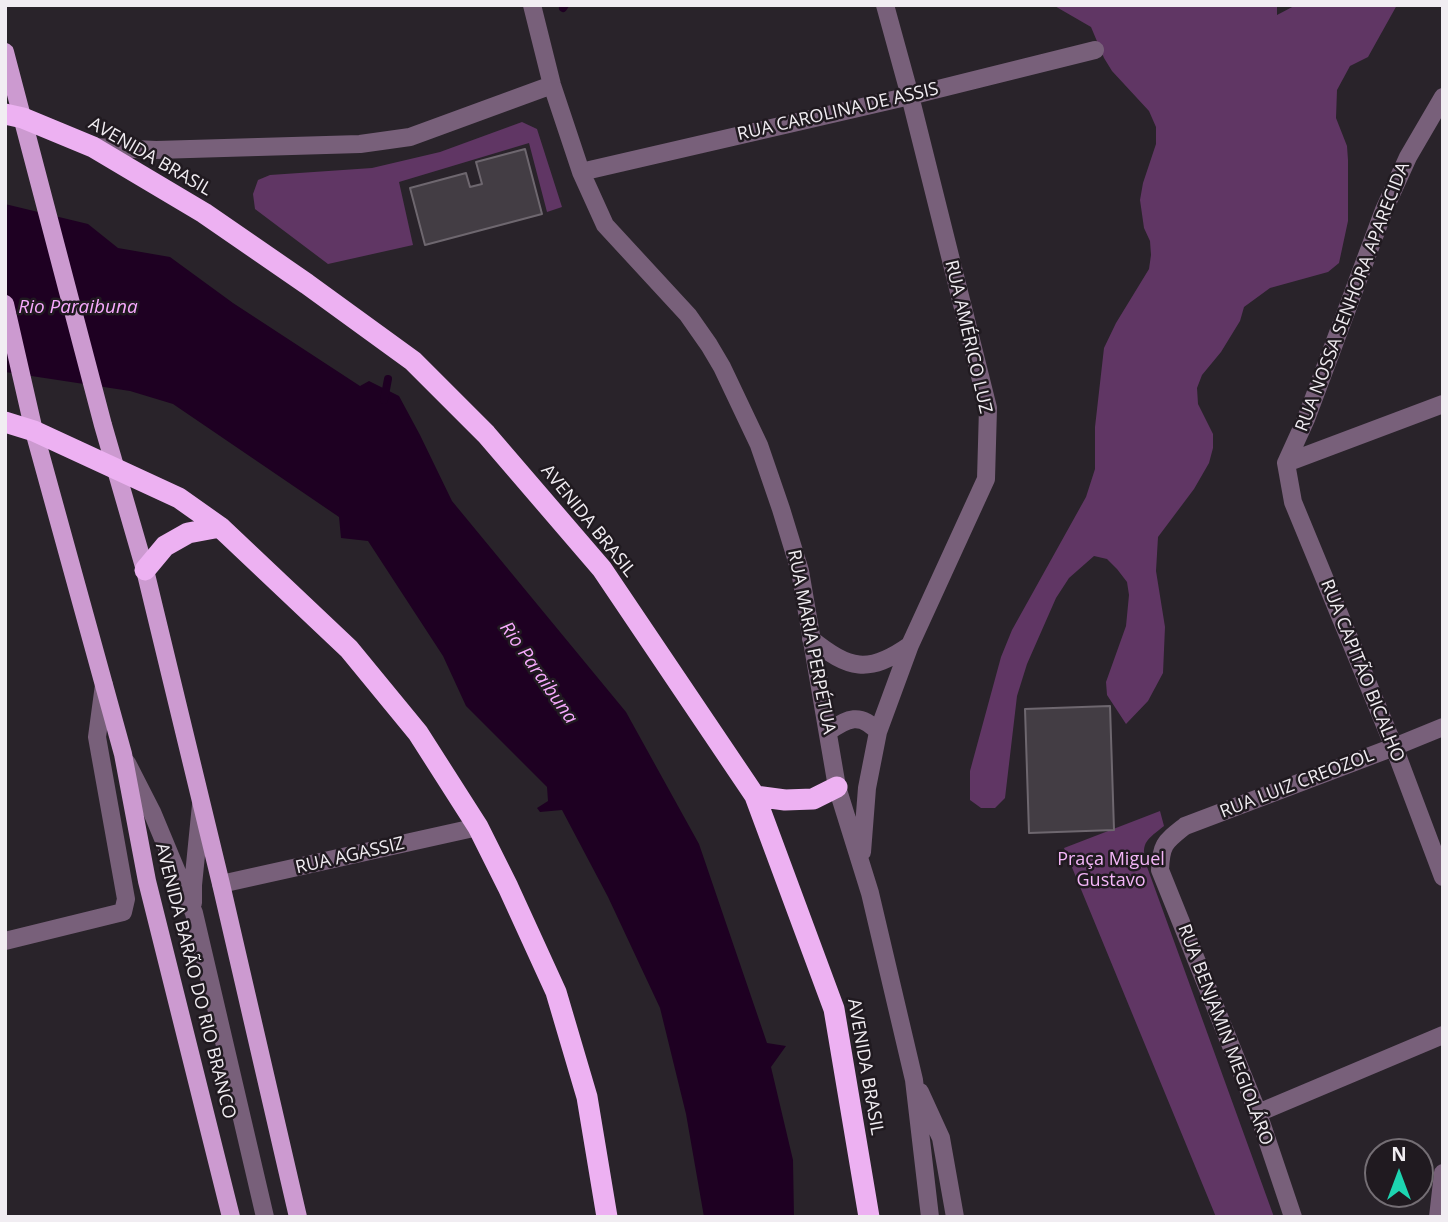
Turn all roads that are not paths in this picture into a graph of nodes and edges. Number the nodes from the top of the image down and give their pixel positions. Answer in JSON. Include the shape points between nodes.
{"nodes":[{"id":1,"x":532,"y":5,"type":"edge"},
{"id":2,"x":885,"y":5,"type":"edge"},
{"id":3,"x":1095,"y":50,"type":"dead end"},
{"id":4,"x":5,"y":52,"type":"edge"},
{"id":5,"x":552,"y":85,"type":"junction"},
{"id":6,"x":910,"y":96,"type":"junction"},
{"id":7,"x":1443,"y":97,"type":"edge"},
{"id":8,"x":14,"y":116,"type":"edge"},
{"id":9,"x":93,"y":147,"type":"junction"},
{"id":10,"x":581,"y":172,"type":"junction"},
{"id":11,"x":5,"y":304,"type":"edge"},
{"id":12,"x":1443,"y":404,"type":"edge"},
{"id":13,"x":5,"y":422,"type":"edge"},
{"id":14,"x":34,"y":430,"type":"junction"},
{"id":15,"x":1286,"y":463,"type":"junction"},
{"id":16,"x":115,"y":467,"type":"junction"},
{"id":17,"x":220,"y":527,"type":"junction"},
{"id":18,"x":145,"y":570,"type":"junction"},
{"id":19,"x":811,"y":639,"type":"junction"},
{"id":20,"x":910,"y":645,"type":"junction"},
{"id":21,"x":104,"y":685,"type":"junction"},
{"id":22,"x":1443,"y":727,"type":"edge"},
{"id":23,"x":828,"y":732,"type":"junction"},
{"id":24,"x":878,"y":733,"type":"junction"},
{"id":25,"x":1394,"y":747,"type":"junction"},
{"id":26,"x":123,"y":754,"type":"junction"},
{"id":27,"x":837,"y":787,"type":"junction"},
{"id":28,"x":755,"y":796,"type":"junction"},
{"id":29,"x":201,"y":800,"type":"junction"},
{"id":30,"x":478,"y":827,"type":"junction"},
{"id":31,"x":1160,"y":853,"type":"joint"},
{"id":32,"x":861,"y":863,"type":"junction"},
{"id":33,"x":1443,"y":877,"type":"edge"},
{"id":34,"x":221,"y":884,"type":"junction"},
{"id":35,"x":194,"y":913,"type":"junction"},
{"id":36,"x":5,"y":941,"type":"edge"},
{"id":37,"x":1443,"y":1035,"type":"edge"},
{"id":38,"x":915,"y":1080,"type":"junction"},
{"id":39,"x":1258,"y":1113,"type":"junction"},
{"id":40,"x":1443,"y":1173,"type":"edge"},
{"id":41,"x":231,"y":1217,"type":"edge"},
{"id":42,"x":265,"y":1217,"type":"edge"},
{"id":43,"x":298,"y":1217,"type":"edge"},
{"id":44,"x":607,"y":1217,"type":"edge"},
{"id":45,"x":869,"y":1217,"type":"edge"},
{"id":46,"x":930,"y":1217,"type":"edge"},
{"id":47,"x":955,"y":1217,"type":"edge"},
{"id":48,"x":1293,"y":1217,"type":"edge"},
{"id":49,"x":1438,"y":1217,"type":"edge"}],
"edges":[{"from":1,"to":5,"type":"street","name":"RUA MARIA PERPÉTUA"},
{"from":2,"to":6,"type":"street","name":"RUA AMÉRICO LUZ"},
{"from":3,"to":6,"type":"street","name":"RUA CAROLINA DE ASSIS"},
{"from":4,"to":8,"type":"main road"},
{"from":5,"to":9,"type":"street","via":[[410,137],[360,144],[156,150]]},
{"from":5,"to":10,"type":"street","name":"RUA MARIA PERPÉTUA"},
{"from":6,"to":10,"type":"street","name":"RUA CAROLINA DE ASSIS"},
{"from":6,"to":20,"type":"street","name":"RUA AMÉRICO LUZ","via":[[988,408],[986,479]]},
{"from":7,"to":15,"type":"street","name":"RUA NOSSA SENHORA APARECIDA","via":[[1384,210]]},
{"from":8,"to":9,"type":"highway","name":"AVENIDA BRASIL"},
{"from":8,"to":16,"type":"main road","name":"AVENIDA BARÃO DO RIO BRANCO","via":[[36,175]]},
{"from":9,"to":28,"type":"highway","name":"AVENIDA BRASIL","via":[[204,214],[412,361],[486,434],[602,569]]},
{"from":10,"to":19,"type":"street","name":"RUA MARIA PERPÉTUA","via":[[605,225],[688,315],[727,378],[759,445],[781,509],[800,571]]},
{"from":11,"to":14,"type":"main road","name":"AVENIDA BARÃO DO RIO BRANCO"},
{"from":12,"to":15,"type":"street"},
{"from":13,"to":14,"type":"highway"},
{"from":14,"to":16,"type":"highway"},
{"from":14,"to":21,"type":"main road","name":"AVENIDA BARÃO DO RIO BRANCO"},
{"from":15,"to":25,"type":"street","name":"RUA CAPITÃO BICALHO","via":[[1293,502]]},
{"from":16,"to":17,"type":"highway","via":[[179,498]]},
{"from":16,"to":18,"type":"main road","name":"AVENIDA BARÃO DO RIO BRANCO"},
{"from":17,"to":18,"type":"highway","via":[[188,533],[165,547]]},
{"from":17,"to":30,"type":"highway","via":[[349,649],[418,733]]},
{"from":18,"to":29,"type":"main road","name":"AVENIDA BARÃO DO RIO BRANCO"},
{"from":19,"to":20,"type":"street","via":[[840,659],[866,666]]},
{"from":19,"to":23,"type":"street","name":"RUA MARIA PERPÉTUA"},
{"from":20,"to":24,"type":"street","name":"RUA AMÉRICO LUZ"},
{"from":21,"to":26,"type":"main road","name":"AVENIDA BARÃO DO RIO BRANCO"},
{"from":21,"to":36,"type":"street","via":[[97,737],[126,899],[123,912]]},
{"from":22,"to":25,"type":"street","name":"RUA LUIZ CREOZOL"},
{"from":23,"to":24,"type":"street","via":[[853,719],[871,724]]},
{"from":23,"to":27,"type":"street","name":"RUA MARIA PERPÉTUA"},
{"from":24,"to":32,"type":"street","name":"RUA AMÉRICO LUZ","via":[[867,788]]},
{"from":25,"to":31,"type":"street","name":"RUA LUIZ CREOZOL","via":[[1185,826],[1167,840]]},
{"from":25,"to":33,"type":"street","name":"RUA CAPITÃO BICALHO"},
{"from":26,"to":35,"type":"street","name":"AVENIDA BARÃO DO RIO BRANCO"},
{"from":26,"to":41,"type":"main road","name":"AVENIDA BARÃO DO RIO BRANCO","via":[[148,881]]},
{"from":27,"to":28,"type":"highway","via":[[813,799]]},
{"from":27,"to":32,"type":"street","name":"RUA MARIA PERPÉTUA"},
{"from":28,"to":45,"type":"highway","name":"AVENIDA BRASIL","via":[[834,1009]]},
{"from":29,"to":34,"type":"main road","name":"AVENIDA BARÃO DO RIO BRANCO"},
{"from":29,"to":35,"type":"street","name":"AVENIDA BARÃO DO RIO BRANCO"},
{"from":30,"to":34,"type":"street","name":"RUA AGASSIZ"},
{"from":30,"to":44,"type":"highway","via":[[556,992],[587,1097]]},
{"from":31,"to":39,"type":"street","name":"RUA BENJAMIN MEGIOLÁRO","via":[[1160,870]]},
{"from":32,"to":38,"type":"street","name":"RUA MARIA PERPÉTUA"},
{"from":34,"to":43,"type":"main road","name":"AVENIDA BARÃO DO RIO BRANCO"},
{"from":35,"to":42,"type":"street","name":"AVENIDA BARÃO DO RIO BRANCO"},
{"from":37,"to":39,"type":"street"},
{"from":38,"to":46,"type":"street","name":"RUA MARIA PERPÉTUA"},
{"from":38,"to":47,"type":"street","name":"RUA MARIA PERPÉTUA","via":[[942,1138]]},
{"from":39,"to":48,"type":"street","name":"RUA BENJAMIN MEGIOLÁRO"},
{"from":40,"to":49,"type":"street"}]}
